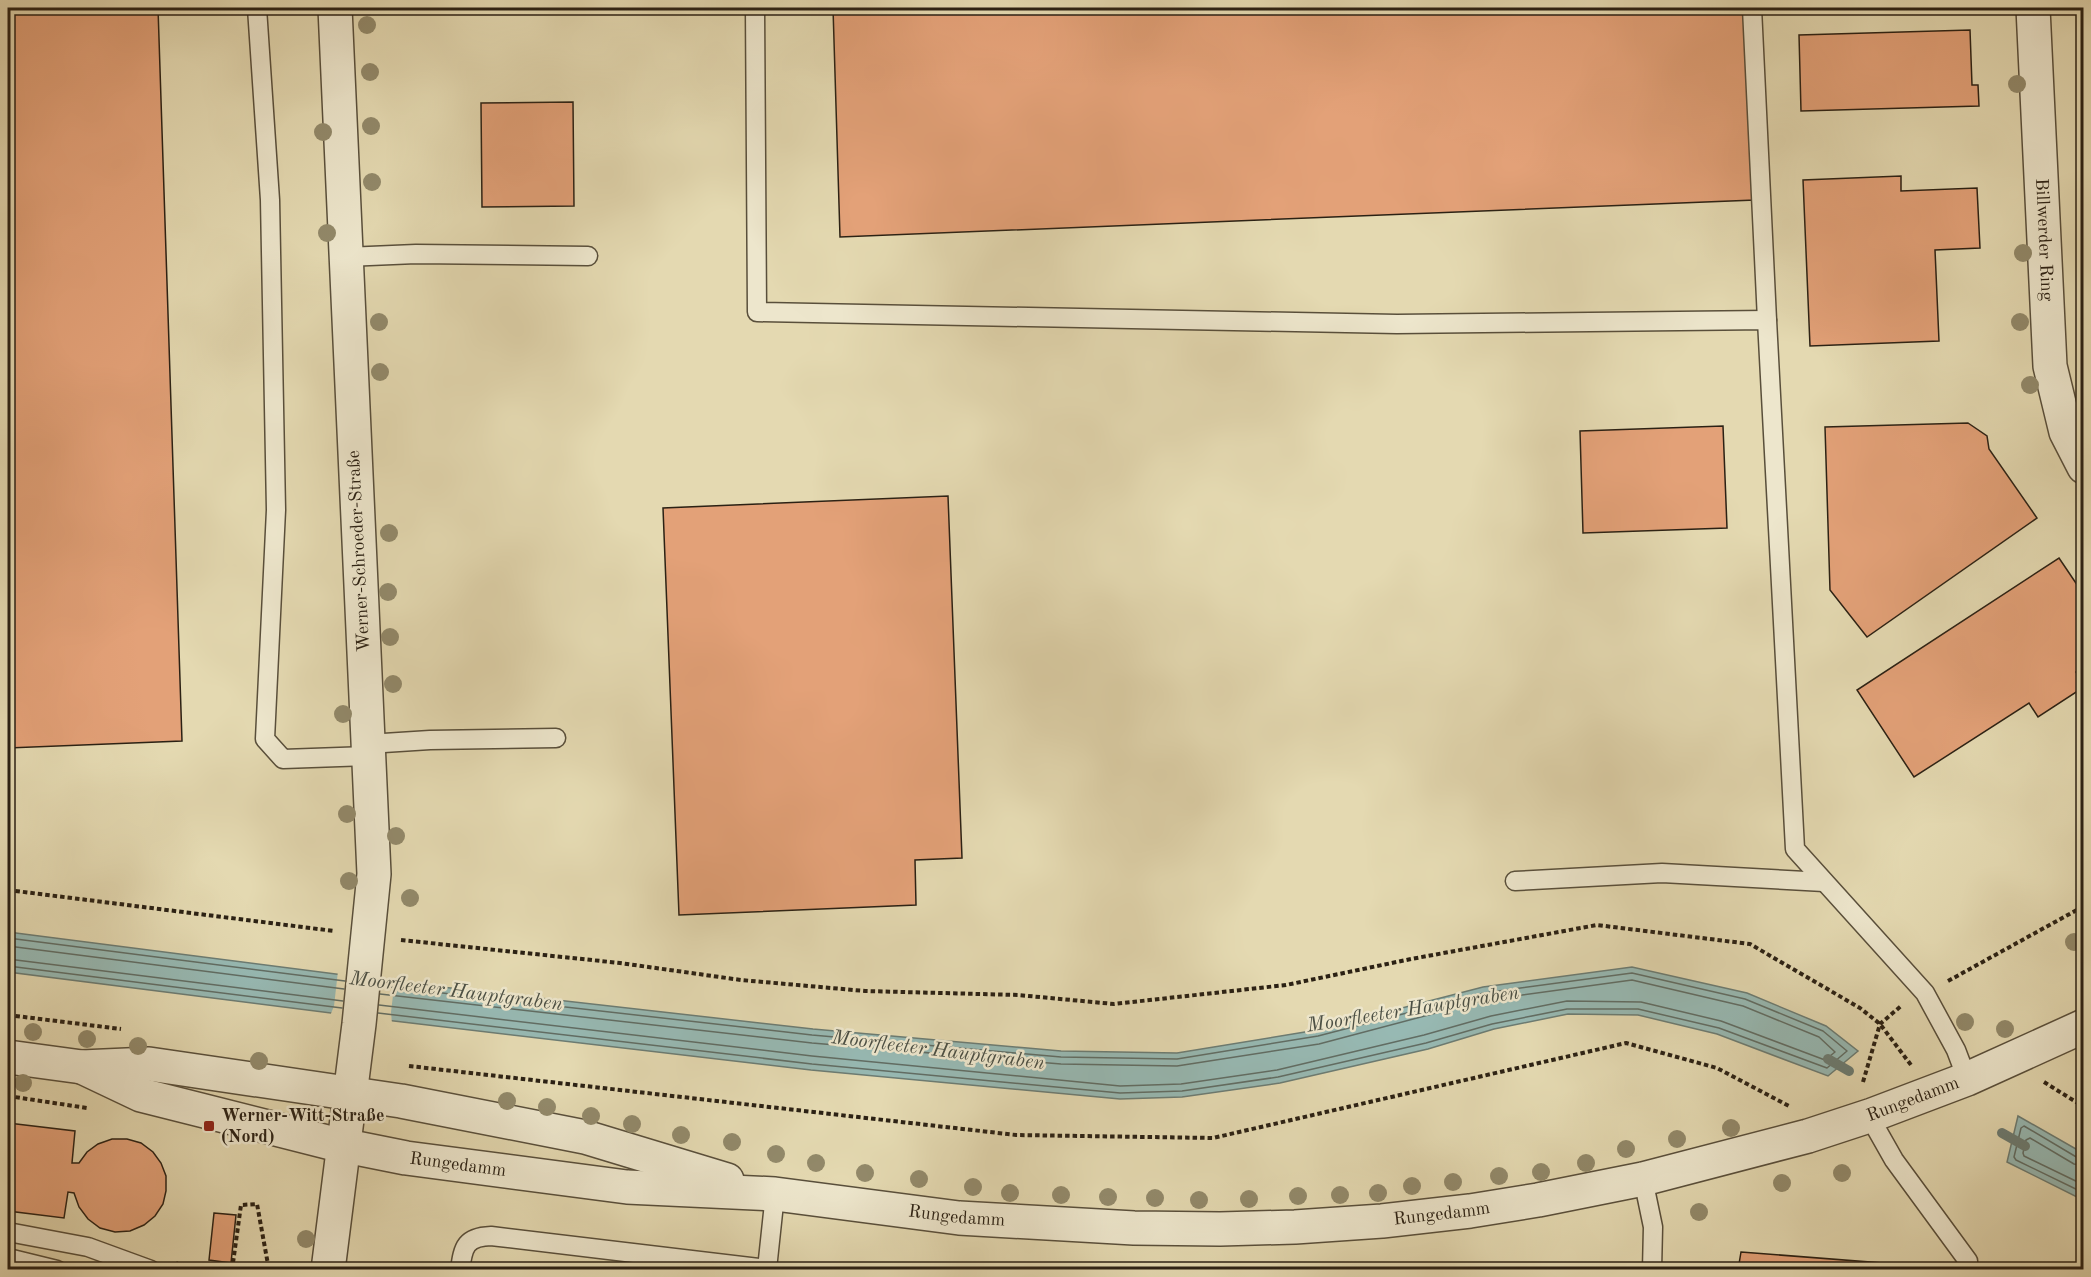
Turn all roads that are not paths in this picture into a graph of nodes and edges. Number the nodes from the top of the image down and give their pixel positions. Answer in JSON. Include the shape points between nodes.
{"nodes":[{"id":1,"x":257,"y":8,"type":"edge"},
{"id":2,"x":335,"y":8,"type":"edge"},
{"id":3,"x":755,"y":8,"type":"edge"},
{"id":4,"x":1752,"y":8,"type":"edge"},
{"id":5,"x":2033,"y":8,"type":"edge"},
{"id":6,"x":588,"y":256,"type":"dead end"},
{"id":7,"x":346,"y":257,"type":"junction"},
{"id":8,"x":1767,"y":320,"type":"junction"},
{"id":9,"x":2084,"y":467,"type":"edge"},
{"id":10,"x":555,"y":738,"type":"dead end"},
{"id":11,"x":368,"y":750,"type":"junction"},
{"id":12,"x":1515,"y":881,"type":"dead end"},
{"id":13,"x":1824,"y":882,"type":"junction"},
{"id":14,"x":2084,"y":1026,"type":"edge"},
{"id":15,"x":8,"y":1057,"type":"edge"},
{"id":16,"x":82,"y":1067,"type":"junction"},
{"id":17,"x":1966,"y":1079,"type":"junction"},
{"id":18,"x":350,"y":1094,"type":"junction"},
{"id":19,"x":1872,"y":1115,"type":"junction"},
{"id":20,"x":344,"y":1146,"type":"junction"},
{"id":21,"x":1643,"y":1179,"type":"junction"},
{"id":22,"x":775,"y":1194,"type":"junction"},
{"id":23,"x":8,"y":1232,"type":"edge"},
{"id":24,"x":8,"y":1258,"type":"edge"},
{"id":25,"x":57,"y":1269,"type":"edge"},
{"id":26,"x":150,"y":1269,"type":"edge"},
{"id":27,"x":328,"y":1269,"type":"edge"},
{"id":28,"x":460,"y":1269,"type":"edge"},
{"id":29,"x":1652,"y":1269,"type":"edge"},
{"id":30,"x":1968,"y":1269,"type":"edge"}],
"edges":[{"from":1,"to":11,"type":"lane","via":[[270,200],[276,510],[265,739],[283,759]]},
{"from":2,"to":7,"type":"street","name":"Werner-Schroeder-Straße"},
{"from":3,"to":8,"type":"lane","via":[[757,312],[1397,324]]},
{"from":4,"to":8,"type":"lane"},
{"from":5,"to":9,"type":"street","name":"Billwerder Ring","via":[[2050,366],[2066,432]]},
{"from":6,"to":7,"type":"lane"},
{"from":7,"to":11,"type":"street","name":"Werner-Schroeder-Straße"},
{"from":8,"to":13,"type":"lane","via":[[1795,849]]},
{"from":10,"to":11,"type":"lane","via":[[430,740]]},
{"from":11,"to":18,"type":"street","name":"Werner-Schroeder-Straße","via":[[374,874]]},
{"from":12,"to":13,"type":"lane","via":[[1662,873]]},
{"from":13,"to":17,"type":"lane","via":[[1925,993],[1956,1050]]},
{"from":14,"to":17,"type":"street","name":"Rungedamm"},
{"from":15,"to":16,"type":"street","name":"Rungedamm"},
{"from":16,"to":18,"type":"street","name":"Rungedamm","via":[[149,1064]]},
{"from":16,"to":20,"type":"street","name":"Rungedamm","via":[[141,1095]]},
{"from":17,"to":19,"type":"street","name":"Rungedamm"},
{"from":18,"to":20,"type":"street","name":"Werner-Schroeder-Straße"},
{"from":18,"to":22,"type":"street","name":"Rungedamm","via":[[585,1137]]},
{"from":19,"to":21,"type":"street","name":"Rungedamm","via":[[1788,1142]]},
{"from":19,"to":30,"type":"lane","via":[[1894,1160],[1968,1261]]},
{"from":20,"to":22,"type":"street","name":"Rungedamm","via":[[627,1188]]},
{"from":20,"to":27,"type":"street","name":"Werner-Schroeder-Straße"},
{"from":21,"to":22,"type":"street","name":"Rungedamm","via":[[1538,1200],[1404,1219],[1220,1229],[959,1218]]},
{"from":21,"to":29,"type":"lane","via":[[1653,1227]]},
{"from":22,"to":28,"type":"lane","via":[[767,1269],[491,1236],[467,1243]]},
{"from":23,"to":26,"type":"lane","via":[[87,1247]]},
{"from":24,"to":25,"type":"lane"}]}
